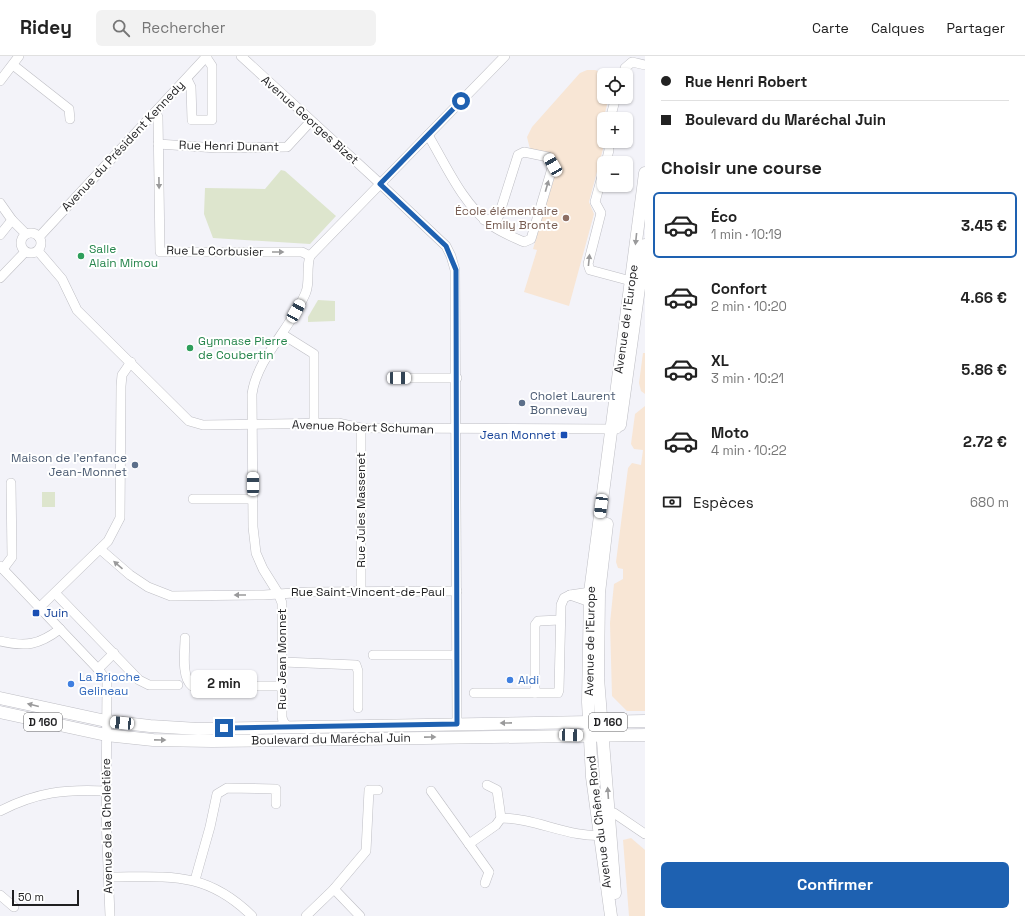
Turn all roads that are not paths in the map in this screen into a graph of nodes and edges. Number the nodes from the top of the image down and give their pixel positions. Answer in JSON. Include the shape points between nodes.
{"nodes":[{"id":1,"x":19,"y":56,"type":"edge"},
{"id":2,"x":241,"y":56,"type":"edge"},
{"id":3,"x":505,"y":56,"type":"edge"},
{"id":4,"x":207,"y":57,"type":"edge"},
{"id":5,"x":13,"y":65,"type":"junction"},
{"id":6,"x":645,"y":65,"type":"edge"},
{"id":7,"x":625,"y":68,"type":"edge"},
{"id":8,"x":187,"y":79,"type":"junction"},
{"id":9,"x":0,"y":81,"type":"edge"},
{"id":10,"x":155,"y":113,"type":"junction"},
{"id":11,"x":70,"y":119,"type":"dead end"},
{"id":12,"x":312,"y":121,"type":"junction"},
{"id":13,"x":428,"y":135,"type":"junction"},
{"id":14,"x":158,"y":144,"type":"junction"},
{"id":15,"x":645,"y":173,"type":"edge"},
{"id":16,"x":380,"y":184,"type":"junction"},
{"id":17,"x":598,"y":192,"type":"edge"},
{"id":18,"x":0,"y":203,"type":"edge"},
{"id":19,"x":12,"y":220,"type":"junction"},
{"id":20,"x":484,"y":220,"type":"junction"},
{"id":21,"x":26,"y":234,"type":"junction"},
{"id":22,"x":0,"y":236,"type":"edge"},
{"id":23,"x":39,"y":237,"type":"junction"},
{"id":24,"x":645,"y":247,"type":"edge"},
{"id":25,"x":38,"y":251,"type":"junction"},
{"id":26,"x":25,"y":252,"type":"junction"},
{"id":27,"x":310,"y":256,"type":"junction"},
{"id":28,"x":0,"y":278,"type":"edge"},
{"id":29,"x":631,"y":281,"type":"junction"},
{"id":30,"x":282,"y":334,"type":"junction"},
{"id":31,"x":131,"y":362,"type":"junction"},
{"id":32,"x":399,"y":378,"type":"dead end"},
{"id":33,"x":457,"y":378,"type":"junction"},
{"id":34,"x":314,"y":423,"type":"junction"},
{"id":35,"x":252,"y":424,"type":"junction"},
{"id":36,"x":361,"y":428,"type":"junction"},
{"id":37,"x":457,"y":429,"type":"junction"},
{"id":38,"x":615,"y":429,"type":"junction"},
{"id":39,"x":11,"y":483,"type":"dead end"},
{"id":40,"x":193,"y":499,"type":"dead end"},
{"id":41,"x":253,"y":499,"type":"junction"},
{"id":42,"x":100,"y":549,"type":"junction"},
{"id":43,"x":2,"y":567,"type":"edge"},
{"id":44,"x":361,"y":591,"type":"junction"},
{"id":45,"x":457,"y":591,"type":"junction"},
{"id":46,"x":55,"y":593,"type":"junction"},
{"id":47,"x":278,"y":593,"type":"junction"},
{"id":48,"x":590,"y":597,"type":"junction"},
{"id":49,"x":40,"y":607,"type":"junction"},
{"id":50,"x":598,"y":616,"type":"junction"},
{"id":51,"x":560,"y":620,"type":"junction"},
{"id":52,"x":60,"y":629,"type":"junction"},
{"id":53,"x":185,"y":638,"type":"dead end"},
{"id":54,"x":0,"y":641,"type":"edge"},
{"id":55,"x":114,"y":654,"type":"junction"},
{"id":56,"x":373,"y":655,"type":"dead end"},
{"id":57,"x":456,"y":655,"type":"junction"},
{"id":58,"x":283,"y":662,"type":"junction"},
{"id":59,"x":98,"y":669,"type":"junction"},
{"id":60,"x":178,"y":685,"type":"dead end"},
{"id":61,"x":282,"y":686,"type":"junction"},
{"id":62,"x":474,"y":693,"type":"dead end"},
{"id":63,"x":535,"y":693,"type":"junction"},
{"id":64,"x":0,"y":698,"type":"edge"},
{"id":65,"x":358,"y":708,"type":"dead end"},
{"id":66,"x":0,"y":712,"type":"edge"},
{"id":67,"x":106,"y":721,"type":"junction"},
{"id":68,"x":645,"y":721,"type":"edge"},
{"id":69,"x":457,"y":724,"type":"junction"},
{"id":70,"x":287,"y":726,"type":"junction"},
{"id":71,"x":590,"y":728,"type":"junction"},
{"id":72,"x":603,"y":729,"type":"junction"},
{"id":73,"x":645,"y":734,"type":"edge"},
{"id":74,"x":106,"y":735,"type":"junction"},
{"id":75,"x":487,"y":785,"type":"dead end"},
{"id":76,"x":378,"y":790,"type":"dead end"},
{"id":77,"x":106,"y":791,"type":"junction"},
{"id":78,"x":431,"y":791,"type":"dead end"},
{"id":79,"x":276,"y":804,"type":"dead end"},
{"id":80,"x":0,"y":811,"type":"edge"},
{"id":81,"x":603,"y":814,"type":"junction"},
{"id":82,"x":501,"y":818,"type":"junction"},
{"id":83,"x":644,"y":833,"type":"edge"},
{"id":84,"x":605,"y":835,"type":"junction"},
{"id":85,"x":470,"y":844,"type":"junction"},
{"id":86,"x":108,"y":877,"type":"junction"},
{"id":87,"x":195,"y":880,"type":"junction"},
{"id":88,"x":485,"y":883,"type":"dead end"},
{"id":89,"x":334,"y":889,"type":"junction"},
{"id":90,"x":0,"y":895,"type":"edge"},
{"id":91,"x":14,"y":908,"type":"dead end"},
{"id":92,"x":110,"y":916,"type":"edge"},
{"id":93,"x":252,"y":916,"type":"edge"},
{"id":94,"x":306,"y":916,"type":"edge"},
{"id":95,"x":360,"y":916,"type":"edge"},
{"id":96,"x":611,"y":916,"type":"edge"},
{"id":97,"x":616,"y":916,"type":"edge"}],
"edges":[{"from":1,"to":5,"type":"street"},
{"from":2,"to":12,"type":"street","name":"Avenue Georges Bizet"},
{"from":3,"to":13,"type":"street"},
{"from":4,"to":8,"type":"street","name":"Avenue du Président Kennedy"},
{"from":4,"to":8,"type":"street","via":[[212,66],[212,120],[192,120],[191,86]]},
{"from":5,"to":9,"type":"street"},
{"from":5,"to":11,"type":"street","via":[[69,109]]},
{"from":6,"to":7,"type":"street","via":[[632,62]]},
{"from":8,"to":10,"type":"street","name":"Avenue du Président Kennedy"},
{"from":10,"to":14,"type":"street","name":"Rue Le Corbusier","via":[[158,117]]},
{"from":10,"to":23,"type":"street","name":"Avenue du Président Kennedy"},
{"from":12,"to":14,"type":"street","name":"Rue Henri Dunant","via":[[287,147],[217,148]]},
{"from":12,"to":16,"type":"street","name":"Avenue Georges Bizet"},
{"from":13,"to":16,"type":"street"},
{"from":13,"to":20,"type":"street","via":[[464,196]]},
{"from":14,"to":27,"type":"street","name":"Rue Le Corbusier","one_way":true,"via":[[160,252],[302,252]]},
{"from":15,"to":29,"type":"main road","name":"Avenue de l’Europe","one_way":true},
{"from":16,"to":27,"type":"street"},
{"from":16,"to":33,"type":"street","name":"Avenue Georges Bizet","via":[[446,246],[451,256],[456,270]]},
{"from":29,"to":17,"type":"street","one_way":true,"via":[[590,270],[588,264],[601,213],[595,202]]},
{"from":18,"to":19,"type":"street"},
{"from":19,"to":21,"type":"street"},
{"from":19,"to":22,"type":"street"},
{"from":20,"to":20,"type":"street","one_way":true,"via":[[492,227],[524,242],[531,239],[553,165],[548,157],[524,152],[518,155],[498,218]]},
{"from":21,"to":23,"type":"street","via":[[34,233]]},
{"from":21,"to":26,"type":"street","via":[[21,244]]},
{"from":23,"to":25,"type":"street","via":[[42,243]]},
{"from":24,"to":38,"type":"main road","name":"Avenue de l’Europe"},
{"from":25,"to":26,"type":"street","via":[[32,254]]},
{"from":25,"to":31,"type":"street","name":"Avenue Robert Schuman","via":[[62,279],[77,310]]},
{"from":26,"to":28,"type":"street"},
{"from":27,"to":30,"type":"street","name":"Rue Jean Monnet","via":[[306,290]]},
{"from":29,"to":38,"type":"main road","name":"Avenue de l’Europe"},
{"from":30,"to":34,"type":"street","via":[[314,354]]},
{"from":30,"to":35,"type":"street","name":"Rue Jean Monnet","via":[[253,383]]},
{"from":31,"to":35,"type":"street","name":"Avenue Robert Schuman","via":[[189,420],[203,425]]},
{"from":31,"to":42,"type":"street","via":[[122,374],[121,386],[120,518]]},
{"from":32,"to":33,"type":"street"},
{"from":33,"to":37,"type":"street","name":"Avenue Georges Bizet"},
{"from":34,"to":35,"type":"street","name":"Avenue Robert Schuman"},
{"from":34,"to":36,"type":"street","name":"Avenue Robert Schuman","via":[[338,423]]},
{"from":35,"to":41,"type":"street","name":"Rue Jean Monnet"},
{"from":36,"to":37,"type":"street","name":"Avenue Robert Schuman"},
{"from":36,"to":44,"type":"street","name":"Rue Jules Massenet"},
{"from":37,"to":38,"type":"street","name":"Avenue Robert Schuman"},
{"from":37,"to":45,"type":"street","name":"Avenue Georges Bizet"},
{"from":38,"to":48,"type":"main road","name":"Avenue de l’Europe"},
{"from":38,"to":50,"type":"main road","name":"Avenue de l’Europe"},
{"from":39,"to":43,"type":"street","via":[[12,557]]},
{"from":40,"to":41,"type":"street"},
{"from":41,"to":47,"type":"street","name":"Rue Jean Monnet","via":[[256,553]]},
{"from":42,"to":46,"type":"street"},
{"from":47,"to":42,"type":"street","name":"Rue Saint-Vincent-de-Paul","one_way":true,"via":[[171,596],[148,587]]},
{"from":43,"to":49,"type":"street"},
{"from":44,"to":45,"type":"street","name":"Rue Saint-Vincent-de-Paul"},
{"from":44,"to":47,"type":"street","name":"Rue Saint-Vincent-de-Paul"},
{"from":45,"to":57,"type":"street","name":"Avenue Georges Bizet"},
{"from":46,"to":49,"type":"street"},
{"from":46,"to":55,"type":"street"},
{"from":47,"to":58,"type":"street","name":"Rue Jean Monnet","via":[[282,603]]},
{"from":48,"to":50,"type":"street","via":[[594,593],[594,610]]},
{"from":48,"to":51,"type":"street","via":[[570,595],[564,598]]},
{"from":48,"to":71,"type":"main road","name":"Avenue de l’Europe"},
{"from":49,"to":52,"type":"street"},
{"from":50,"to":72,"type":"main road","name":"Avenue de l’Europe","via":[[598,678]]},
{"from":51,"to":63,"type":"street","via":[[538,621],[535,625]]},
{"from":51,"to":63,"type":"street","via":[[560,690],[558,693]]},
{"from":52,"to":54,"type":"street","via":[[43,641],[30,644]]},
{"from":52,"to":59,"type":"street"},
{"from":53,"to":61,"type":"street","via":[[186,673],[192,686]]},
{"from":55,"to":59,"type":"street"},
{"from":55,"to":60,"type":"street","via":[[144,684]]},
{"from":56,"to":57,"type":"street"},
{"from":57,"to":69,"type":"street","name":"Avenue Georges Bizet"},
{"from":58,"to":61,"type":"street","name":"Rue Jean Monnet"},
{"from":58,"to":65,"type":"street","via":[[356,664]]},
{"from":59,"to":67,"type":"street","via":[[107,681]]},
{"from":61,"to":70,"type":"street","name":"Rue Jean Monnet","via":[[283,721]]},
{"from":62,"to":63,"type":"street"},
{"from":67,"to":64,"type":"main road","name":"Boulevard du Maréchal Juin","number":"D 160","one_way":true},
{"from":66,"to":74,"type":"main road","name":"Boulevard du Maréchal Juin","number":"D 160"},
{"from":67,"to":70,"type":"main road","name":"Boulevard du Maréchal Juin","number":"D 160","via":[[198,728]]},
{"from":67,"to":74,"type":"street"},
{"from":68,"to":72,"type":"main road","number":"D 160"},
{"from":69,"to":70,"type":"main road","name":"Boulevard du Maréchal Juin","number":"D 160"},
{"from":71,"to":69,"type":"main road","name":"Boulevard du Maréchal Juin","number":"D 160","one_way":true,"via":[[571,722]]},
{"from":71,"to":72,"type":"main road","name":"Boulevard du Maréchal Juin","number":"D 160"},
{"from":74,"to":71,"type":"main road","name":"Boulevard du Maréchal Juin","number":"D 160","one_way":true,"via":[[153,740],[212,741]]},
{"from":71,"to":81,"type":"main road","name":"Avenue du Chêne Rond","via":[[592,777]]},
{"from":72,"to":73,"type":"main road","name":"Boulevard du Maréchal Juin","number":"D 160","via":[[617,736]]},
{"from":81,"to":72,"type":"main road","name":"Avenue du Chêne Rond","one_way":true},
{"from":74,"to":77,"type":"street","name":"Avenue de la Choletière"},
{"from":75,"to":82,"type":"street","via":[[497,790]]},
{"from":76,"to":89,"type":"street","via":[[369,790],[366,852]]},
{"from":77,"to":80,"type":"street","via":[[69,790],[47,793]]},
{"from":77,"to":86,"type":"street","name":"Avenue de la Choletière"},
{"from":78,"to":85,"type":"street"},
{"from":79,"to":87,"type":"street","via":[[276,789],[228,788],[217,794]]},
{"from":81,"to":83,"type":"street","via":[[614,813]]},
{"from":81,"to":84,"type":"main road","name":"Avenue du Chêne Rond"},
{"from":82,"to":84,"type":"street","via":[[546,824],[589,836]]},
{"from":82,"to":85,"type":"street","via":[[496,825]]},
{"from":84,"to":96,"type":"main road","name":"Avenue du Chêne Rond"},
{"from":84,"to":97,"type":"main road","name":"Avenue du Chêne Rond"},
{"from":85,"to":88,"type":"street","via":[[489,872]]},
{"from":86,"to":87,"type":"street","via":[[175,877]]},
{"from":86,"to":92,"type":"street","name":"Avenue de la Choletière"},
{"from":87,"to":93,"type":"street","via":[[222,892]]},
{"from":89,"to":94,"type":"street"},
{"from":89,"to":95,"type":"street"},
{"from":90,"to":91,"type":"street"}]}
